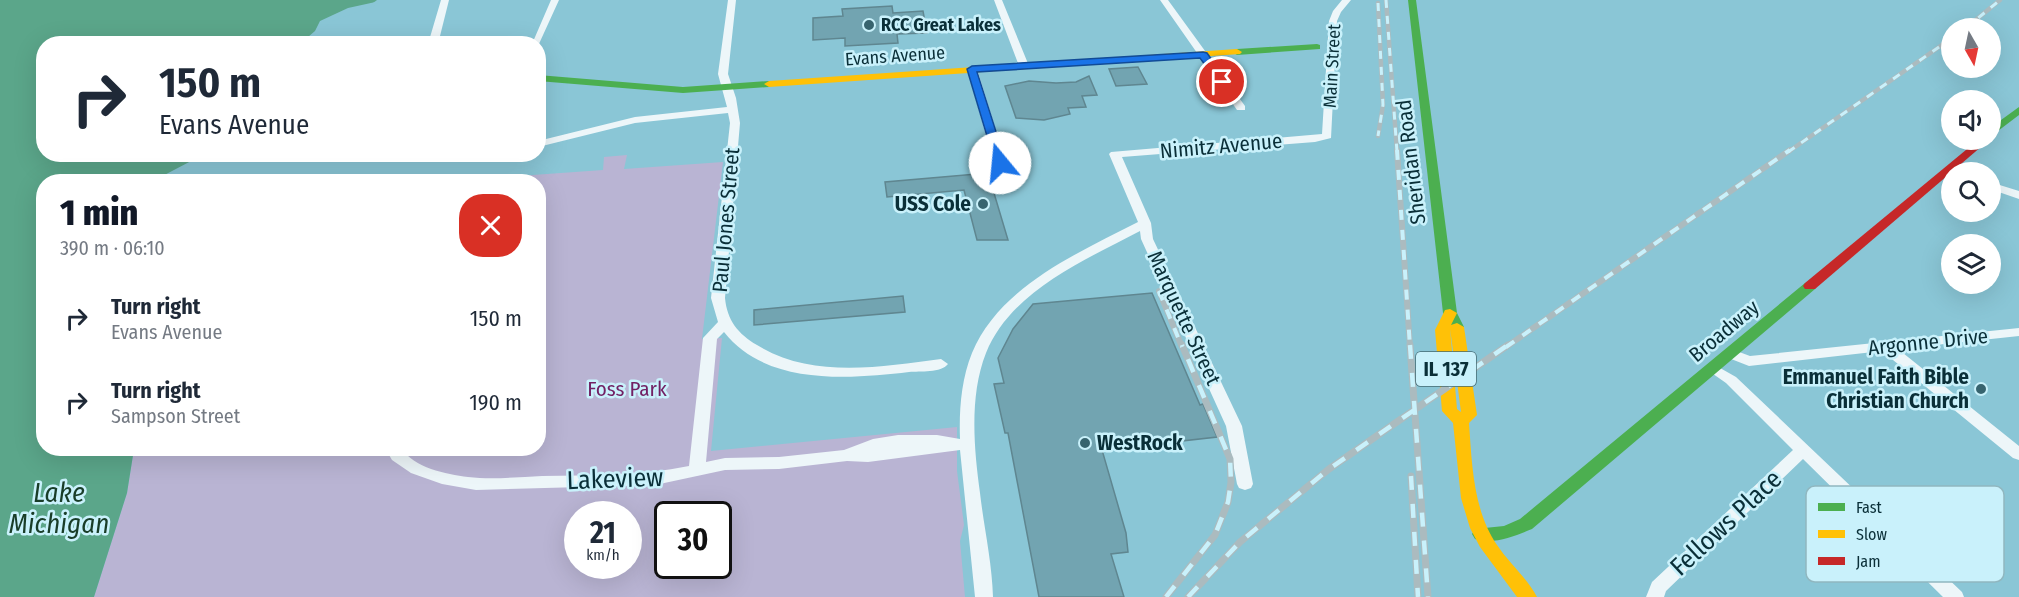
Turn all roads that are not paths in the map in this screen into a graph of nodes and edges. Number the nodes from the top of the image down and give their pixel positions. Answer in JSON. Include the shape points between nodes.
{"nodes":[{"id":1,"x":446,"y":0,"type":"edge"},
{"id":2,"x":555,"y":0,"type":"edge"},
{"id":3,"x":732,"y":0,"type":"edge"},
{"id":4,"x":998,"y":0,"type":"edge"},
{"id":5,"x":1164,"y":0,"type":"edge"},
{"id":6,"x":1347,"y":0,"type":"edge"},
{"id":7,"x":1415,"y":2,"type":"edge"},
{"id":8,"x":435,"y":36,"type":"edge"},
{"id":9,"x":539,"y":36,"type":"edge"},
{"id":10,"x":1317,"y":47,"type":"dead end"},
{"id":11,"x":1203,"y":55,"type":"junction"},
{"id":12,"x":1024,"y":66,"type":"junction"},
{"id":13,"x":972,"y":69,"type":"junction"},
{"id":14,"x":546,"y":78,"type":"edge"},
{"id":15,"x":726,"y":85,"type":"junction"},
{"id":16,"x":1241,"y":108,"type":"dead end"},
{"id":17,"x":733,"y":109,"type":"junction"},
{"id":18,"x":2018,"y":112,"type":"edge"},
{"id":19,"x":2001,"y":125,"type":"edge"},
{"id":20,"x":1327,"y":136,"type":"joint"},
{"id":21,"x":546,"y":142,"type":"edge"},
{"id":22,"x":1974,"y":150,"type":"edge"},
{"id":23,"x":1115,"y":154,"type":"joint"},
{"id":24,"x":1961,"y":162,"type":"edge"},
{"id":25,"x":1000,"y":163,"type":"dead end"},
{"id":26,"x":1941,"y":180,"type":"edge"},
{"id":27,"x":2001,"y":188,"type":"edge"},
{"id":28,"x":2019,"y":195,"type":"edge"},
{"id":29,"x":1145,"y":223,"type":"junction"},
{"id":30,"x":725,"y":323,"type":"junction"},
{"id":31,"x":2019,"y":332,"type":"edge"},
{"id":32,"x":1886,"y":347,"type":"junction"},
{"id":33,"x":1731,"y":354,"type":"junction"},
{"id":34,"x":941,"y":364,"type":"dead end"},
{"id":35,"x":1713,"y":369,"type":"junction"},
{"id":36,"x":967,"y":444,"type":"junction"},
{"id":37,"x":1802,"y":451,"type":"junction"},
{"id":38,"x":2019,"y":454,"type":"edge"},
{"id":39,"x":396,"y":456,"type":"edge"},
{"id":40,"x":697,"y":471,"type":"junction"},
{"id":41,"x":1245,"y":484,"type":"dead end"},
{"id":42,"x":1839,"y":486,"type":"edge"},
{"id":43,"x":1481,"y":534,"type":"junction"},
{"id":44,"x":1939,"y":582,"type":"edge"},
{"id":45,"x":984,"y":597,"type":"edge"},
{"id":46,"x":1528,"y":597,"type":"edge"},
{"id":47,"x":1655,"y":597,"type":"edge"},
{"id":48,"x":1955,"y":597,"type":"edge"}],
"edges":[{"from":1,"to":8,"type":"street"},
{"from":2,"to":9,"type":"street"},
{"from":3,"to":15,"type":"street","name":"Paul Jones Street","via":[[723,74]]},
{"from":4,"to":12,"type":"street"},
{"from":5,"to":11,"type":"street"},
{"from":6,"to":20,"type":"street","name":"Main Street","via":[[1336,11],[1333,21]]},
{"from":7,"to":43,"type":"main road","name":"Sheridan Road","number":"IL 137","via":[[1450,313],[1459,332],[1469,415],[1461,421],[1468,492]]},
{"from":10,"to":11,"type":"main road","name":"Evans Avenue"},
{"from":11,"to":12,"type":"main road","name":"Evans Avenue"},
{"from":11,"to":16,"type":"street"},
{"from":12,"to":13,"type":"main road","name":"Evans Avenue"},
{"from":13,"to":15,"type":"main road","name":"Evans Avenue"},
{"from":13,"to":25,"type":"street"},
{"from":14,"to":15,"type":"main road","name":"Evans Avenue","via":[[683,90]]},
{"from":15,"to":17,"type":"street","name":"Paul Jones Street"},
{"from":17,"to":21,"type":"street","via":[[635,120]]},
{"from":17,"to":30,"type":"street","name":"Paul Jones Street","via":[[735,123],[718,298]]},
{"from":18,"to":19,"type":"main road"},
{"from":20,"to":23,"type":"street","name":"Nimitz Avenue"},
{"from":22,"to":24,"type":"main road","name":"Broadway"},
{"from":23,"to":29,"type":"street","name":"Marquette Street"},
{"from":26,"to":33,"type":"main road","name":"Broadway"},
{"from":27,"to":28,"type":"street"},
{"from":29,"to":36,"type":"street","via":[[1053,275],[1026,293],[1003,317],[979,353],[969,400]]},
{"from":29,"to":41,"type":"street","name":"Marquette Street","via":[[1147,239],[1234,426]]},
{"from":30,"to":34,"type":"street","via":[[749,348],[803,368],[846,372]]},
{"from":30,"to":40,"type":"street","name":"Paul Jones Street","via":[[710,338]]},
{"from":31,"to":32,"type":"street","name":"Argonne Drive"},
{"from":32,"to":33,"type":"street","name":"Argonne Drive","via":[[1749,361]]},
{"from":32,"to":38,"type":"street"},
{"from":33,"to":35,"type":"main road","name":"Broadway"},
{"from":35,"to":37,"type":"street","via":[[1731,380]]},
{"from":35,"to":43,"type":"main road","name":"Broadway","via":[[1526,524],[1506,532]]},
{"from":36,"to":40,"type":"street","name":"Lakeview","via":[[868,456],[725,464]]},
{"from":36,"to":45,"type":"street"},
{"from":37,"to":42,"type":"street"},
{"from":37,"to":47,"type":"street","name":"Fellows Place","via":[[1658,586]]},
{"from":39,"to":40,"type":"street","name":"Lakeview","via":[[408,465],[476,484],[655,479]]},
{"from":43,"to":46,"type":"main road","name":"Sheridan Road","number":"IL 137"},
{"from":44,"to":48,"type":"street"}]}
